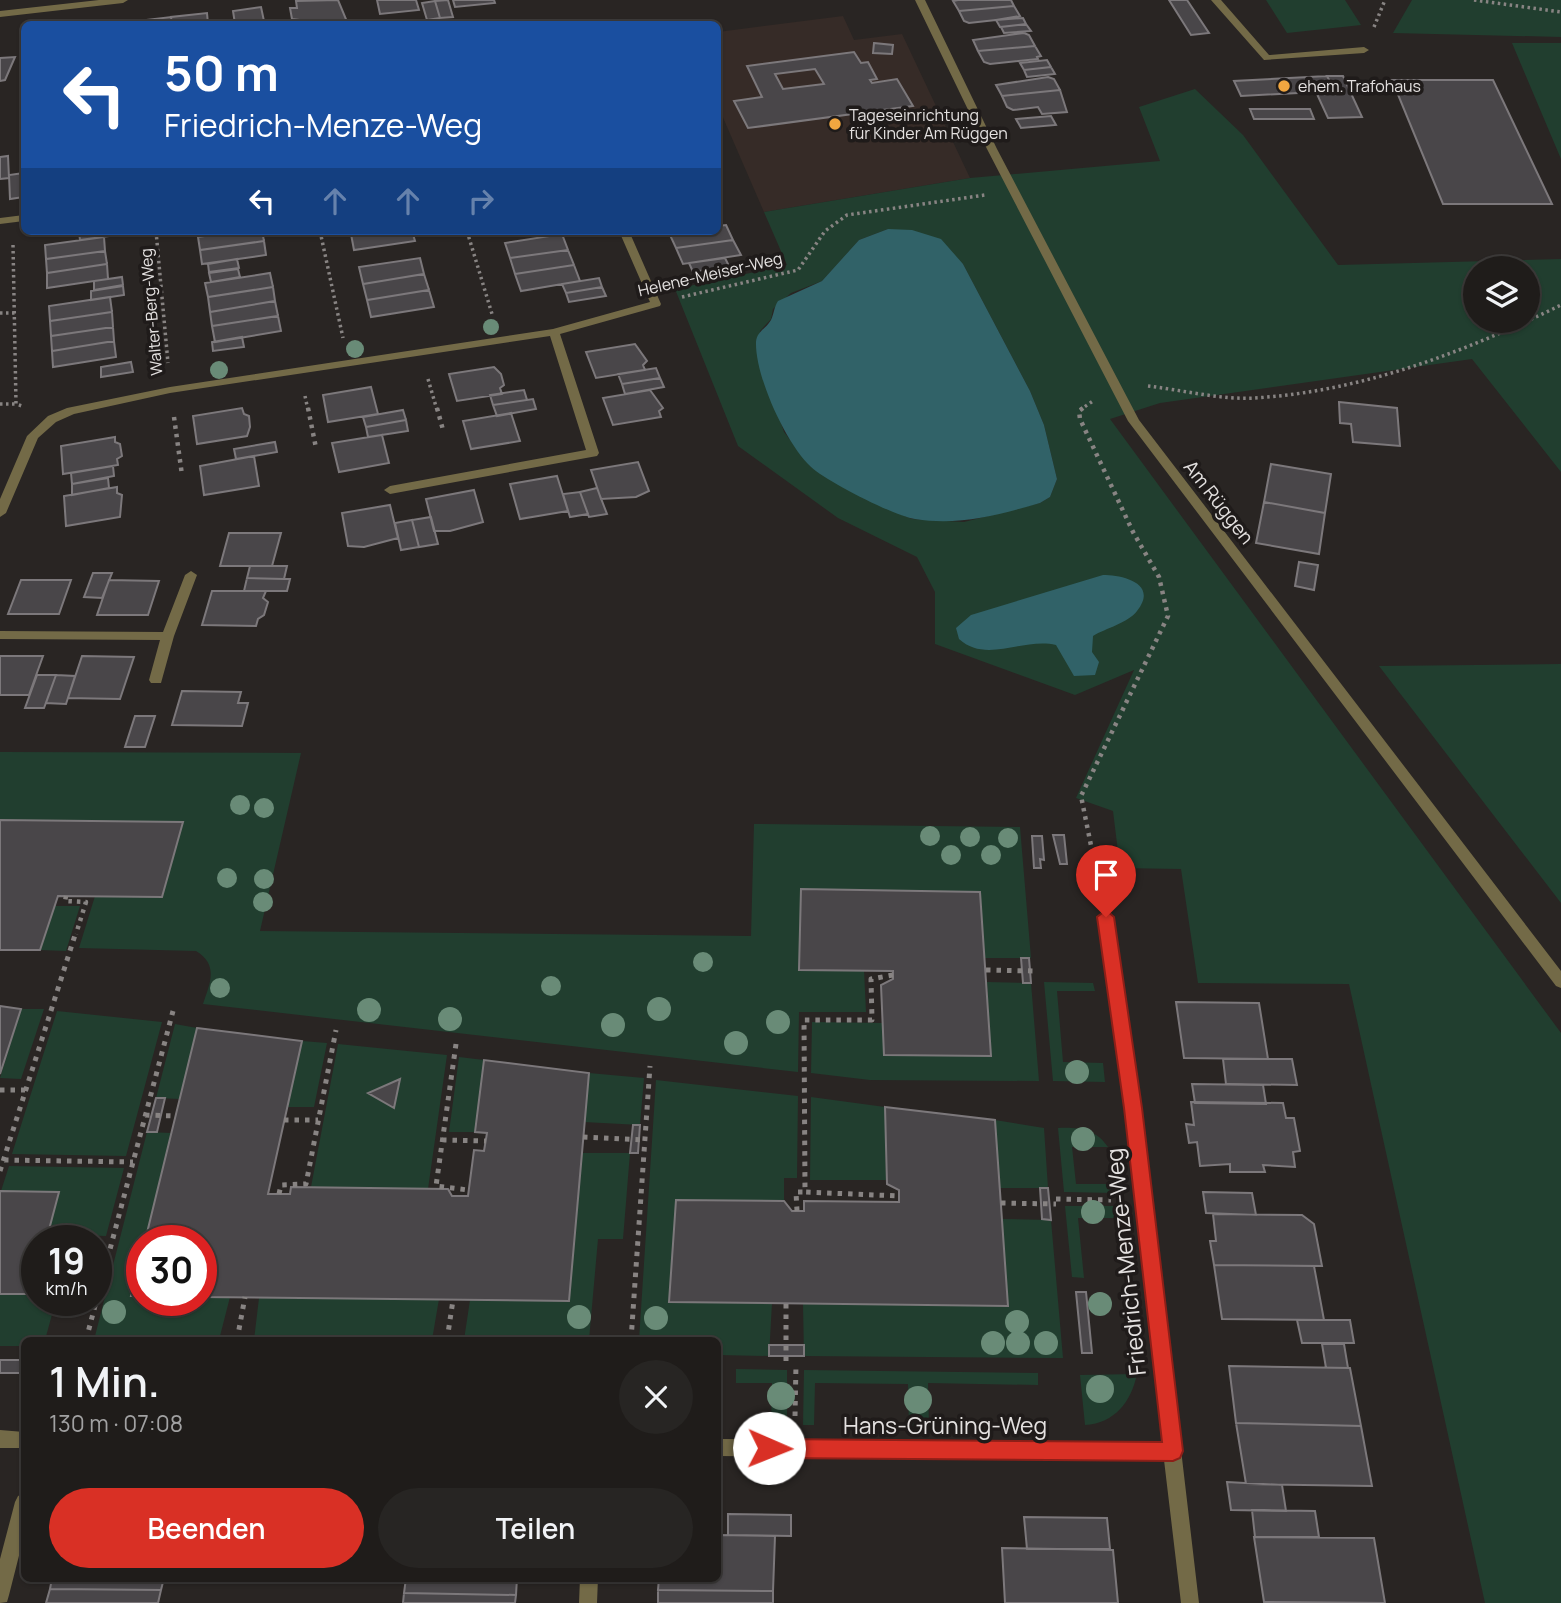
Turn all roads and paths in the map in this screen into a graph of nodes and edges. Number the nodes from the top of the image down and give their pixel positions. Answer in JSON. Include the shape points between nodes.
{"nodes":[{"id":1,"x":123,"y":0,"type":"edge"},
{"id":2,"x":920,"y":0,"type":"edge"},
{"id":3,"x":1216,"y":0,"type":"edge"},
{"id":4,"x":1474,"y":0,"type":"edge"},
{"id":5,"x":1561,"y":12,"type":"edge"},
{"id":6,"x":0,"y":14,"type":"edge"},
{"id":7,"x":1364,"y":50,"type":"dead end"},
{"id":8,"x":1017,"y":192,"type":"junction"},
{"id":9,"x":21,"y":218,"type":"edge"},
{"id":10,"x":12,"y":219,"type":"junction"},
{"id":11,"x":0,"y":221,"type":"edge"},
{"id":12,"x":156,"y":235,"type":"edge"},
{"id":13,"x":321,"y":235,"type":"edge"},
{"id":14,"x":468,"y":235,"type":"edge"},
{"id":15,"x":626,"y":235,"type":"edge"},
{"id":16,"x":656,"y":304,"type":"junction"},
{"id":17,"x":1561,"y":305,"type":"edge"},
{"id":18,"x":0,"y":313,"type":"edge"},
{"id":19,"x":15,"y":313,"type":"junction"},
{"id":20,"x":554,"y":332,"type":"junction"},
{"id":21,"x":500,"y":339,"type":"junction"},
{"id":22,"x":420,"y":351,"type":"junction"},
{"id":23,"x":348,"y":362,"type":"junction"},
{"id":24,"x":300,"y":371,"type":"junction"},
{"id":25,"x":1117,"y":384,"type":"junction"},
{"id":26,"x":170,"y":390,"type":"junction"},
{"id":27,"x":0,"y":404,"type":"edge"},
{"id":28,"x":16,"y":404,"type":"junction"},
{"id":29,"x":52,"y":419,"type":"junction"},
{"id":30,"x":443,"y":430,"type":"dead end"},
{"id":31,"x":316,"y":448,"type":"dead end"},
{"id":32,"x":182,"y":475,"type":"dead end"},
{"id":33,"x":390,"y":490,"type":"dead end"},
{"id":34,"x":0,"y":513,"type":"edge"},
{"id":35,"x":191,"y":575,"type":"dead end"},
{"id":36,"x":0,"y":635,"type":"edge"},
{"id":37,"x":168,"y":636,"type":"junction"},
{"id":38,"x":156,"y":680,"type":"dead end"},
{"id":39,"x":66,"y":896,"type":"dead end"},
{"id":40,"x":1106,"y":917,"type":"joint"},
{"id":41,"x":986,"y":970,"type":"dead end"},
{"id":42,"x":1035,"y":971,"type":"dead end"},
{"id":43,"x":893,"y":975,"type":"dead end"},
{"id":44,"x":1561,"y":982,"type":"edge"},
{"id":45,"x":173,"y":1011,"type":"dead end"},
{"id":46,"x":336,"y":1030,"type":"dead end"},
{"id":47,"x":456,"y":1044,"type":"dead end"},
{"id":48,"x":650,"y":1066,"type":"dead end"},
{"id":49,"x":0,"y":1090,"type":"edge"},
{"id":50,"x":25,"y":1090,"type":"junction"},
{"id":51,"x":145,"y":1115,"type":"junction"},
{"id":52,"x":175,"y":1116,"type":"dead end"},
{"id":53,"x":284,"y":1120,"type":"dead end"},
{"id":54,"x":318,"y":1120,"type":"junction"},
{"id":55,"x":583,"y":1137,"type":"dead end"},
{"id":56,"x":442,"y":1140,"type":"junction"},
{"id":57,"x":645,"y":1140,"type":"junction"},
{"id":58,"x":486,"y":1141,"type":"dead end"},
{"id":59,"x":4,"y":1160,"type":"junction"},
{"id":60,"x":133,"y":1162,"type":"junction"},
{"id":61,"x":0,"y":1171,"type":"edge"},
{"id":62,"x":468,"y":1190,"type":"dead end"},
{"id":63,"x":805,"y":1192,"type":"junction"},
{"id":64,"x":279,"y":1194,"type":"dead end"},
{"id":65,"x":899,"y":1196,"type":"dead end"},
{"id":66,"x":1087,"y":1199,"type":"dead end"},
{"id":67,"x":1001,"y":1203,"type":"dead end"},
{"id":68,"x":797,"y":1211,"type":"dead end"},
{"id":69,"x":246,"y":1297,"type":"dead end"},
{"id":70,"x":453,"y":1300,"type":"dead end"},
{"id":71,"x":786,"y":1304,"type":"dead end"},
{"id":72,"x":87,"y":1337,"type":"edge"},
{"id":73,"x":238,"y":1337,"type":"edge"},
{"id":74,"x":447,"y":1337,"type":"edge"},
{"id":75,"x":631,"y":1337,"type":"edge"},
{"id":76,"x":786,"y":1364,"type":"dead end"},
{"id":77,"x":796,"y":1364,"type":"dead end"},
{"id":78,"x":796,"y":1383,"type":"dead end"},
{"id":79,"x":0,"y":1439,"type":"edge"},
{"id":80,"x":21,"y":1440,"type":"edge"},
{"id":81,"x":721,"y":1448,"type":"edge"},
{"id":82,"x":1173,"y":1451,"type":"junction"},
{"id":83,"x":21,"y":1514,"type":"edge"},
{"id":84,"x":589,"y":1582,"type":"edge"},
{"id":85,"x":0,"y":1595,"type":"edge"},
{"id":86,"x":588,"y":1603,"type":"edge"},
{"id":87,"x":1189,"y":1603,"type":"edge"}],
"edges":[{"from":1,"to":6,"type":"street"},
{"from":2,"to":8,"type":"street","name":"Am Rüggen"},
{"from":3,"to":7,"type":"street","via":[[1267,58]]},
{"from":4,"to":5,"type":"path"},
{"from":8,"to":16,"type":"path","name":"Helene-Meiser-Weg","via":[[847,215],[825,231],[798,270]]},
{"from":8,"to":25,"type":"street","name":"Am Rüggen"},
{"from":9,"to":10,"type":"street"},
{"from":10,"to":11,"type":"street"},
{"from":10,"to":19,"type":"path"},
{"from":12,"to":26,"type":"path","name":"Walter-Berg-Weg"},
{"from":13,"to":23,"type":"path"},
{"from":14,"to":21,"type":"path"},
{"from":15,"to":16,"type":"street"},
{"from":16,"to":20,"type":"street","name":"Helene-Meiser-Weg"},
{"from":17,"to":25,"type":"path","via":[[1489,340],[1375,380],[1252,398]]},
{"from":18,"to":19,"type":"path"},
{"from":19,"to":28,"type":"path"},
{"from":20,"to":21,"type":"street","name":"Helene-Meiser-Weg"},
{"from":20,"to":33,"type":"street","via":[[593,453]]},
{"from":21,"to":22,"type":"street","name":"Helene-Meiser-Weg"},
{"from":22,"to":23,"type":"street","name":"Helene-Meiser-Weg"},
{"from":22,"to":30,"type":"path"},
{"from":23,"to":24,"type":"street","name":"Helene-Meiser-Weg"},
{"from":24,"to":26,"type":"street","name":"Helene-Meiser-Weg"},
{"from":24,"to":31,"type":"path"},
{"from":25,"to":40,"type":"path","via":[[1079,411],[1080,419],[1159,577],[1168,616],[1081,796]]},
{"from":25,"to":44,"type":"street","name":"Am Rüggen","via":[[1155,451]]},
{"from":26,"to":29,"type":"street","name":"Helene-Meiser-Weg"},
{"from":26,"to":32,"type":"path"},
{"from":27,"to":28,"type":"path"},
{"from":28,"to":29,"type":"path"},
{"from":29,"to":34,"type":"street","via":[[33,436]]},
{"from":35,"to":37,"type":"street"},
{"from":36,"to":37,"type":"street"},
{"from":37,"to":38,"type":"street"},
{"from":39,"to":50,"type":"path","via":[[65,901],[86,902]]},
{"from":40,"to":82,"type":"street","name":"Friedrich-Menze-Weg"},
{"from":41,"to":42,"type":"path"},
{"from":43,"to":63,"type":"path","via":[[871,979],[872,1020],[804,1020]]},
{"from":45,"to":51,"type":"path"},
{"from":46,"to":54,"type":"path"},
{"from":47,"to":56,"type":"path"},
{"from":48,"to":57,"type":"path"},
{"from":49,"to":50,"type":"path"},
{"from":50,"to":59,"type":"path"},
{"from":51,"to":52,"type":"path"},
{"from":51,"to":60,"type":"path"},
{"from":53,"to":54,"type":"path"},
{"from":54,"to":64,"type":"path","via":[[306,1184],[281,1185]]},
{"from":55,"to":57,"type":"path"},
{"from":56,"to":58,"type":"path"},
{"from":56,"to":62,"type":"path","via":[[436,1186]]},
{"from":57,"to":75,"type":"path"},
{"from":59,"to":60,"type":"path"},
{"from":59,"to":61,"type":"path"},
{"from":60,"to":72,"type":"path"},
{"from":63,"to":65,"type":"path"},
{"from":63,"to":68,"type":"path","via":[[796,1192]]},
{"from":66,"to":67,"type":"path"},
{"from":69,"to":73,"type":"path"},
{"from":70,"to":74,"type":"path"},
{"from":71,"to":76,"type":"path"},
{"from":77,"to":78,"type":"path"},
{"from":79,"to":80,"type":"street"},
{"from":81,"to":82,"type":"street","name":"Hans-Grüning-Weg"},
{"from":82,"to":87,"type":"street","name":"Friedrich-Menze-Weg"},
{"from":83,"to":85,"type":"street"},
{"from":84,"to":86,"type":"street"}]}
